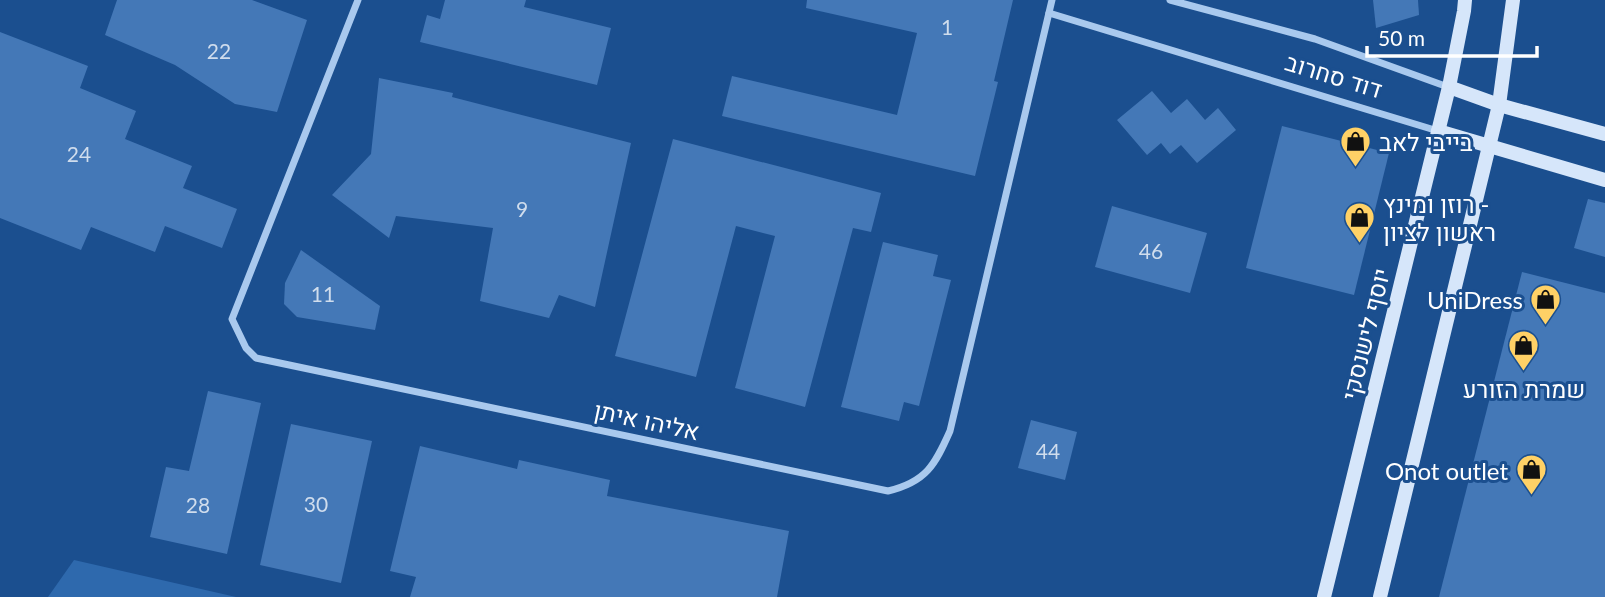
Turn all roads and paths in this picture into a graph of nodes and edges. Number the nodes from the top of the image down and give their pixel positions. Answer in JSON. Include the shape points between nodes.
{"nodes":[{"id":1,"x":358,"y":0,"type":"edge"},
{"id":2,"x":1052,"y":0,"type":"edge"},
{"id":3,"x":1170,"y":0,"type":"edge"},
{"id":4,"x":1465,"y":0,"type":"edge"},
{"id":5,"x":1513,"y":0,"type":"edge"},
{"id":6,"x":1049,"y":13,"type":"junction"},
{"id":7,"x":1449,"y":87,"type":"junction"},
{"id":8,"x":1499,"y":105,"type":"junction"},
{"id":9,"x":1438,"y":131,"type":"junction"},
{"id":10,"x":1605,"y":134,"type":"edge"},
{"id":11,"x":1489,"y":147,"type":"junction"},
{"id":12,"x":1605,"y":180,"type":"edge"},
{"id":13,"x":1324,"y":597,"type":"edge"},
{"id":14,"x":1380,"y":597,"type":"edge"}],
"edges":[{"from":1,"to":6,"type":"street","name":"אליהו איתן","via":[[232,319],[256,358],[888,491],[922,476],[939,456],[950,431]]},
{"from":2,"to":6,"type":"street","name":"אליהו איתן"},
{"from":3,"to":7,"type":"street","name":"דוד סחרוב","via":[[1315,39]]},
{"from":4,"to":7,"type":"main road","name":"יוסף לישנסקי"},
{"from":5,"to":8,"type":"main road"},
{"from":6,"to":9,"type":"street","name":"דוד סחרוב"},
{"from":7,"to":8,"type":"main road","name":"דוד סחרוב"},
{"from":7,"to":9,"type":"main road","name":"יוסף לישנסקי"},
{"from":8,"to":10,"type":"main road","name":"דוד סחרוב"},
{"from":8,"to":11,"type":"main road"},
{"from":9,"to":11,"type":"main road","name":"דוד סחרוב"},
{"from":9,"to":13,"type":"main road","name":"יוסף לישנסקי"},
{"from":11,"to":12,"type":"main road","name":"דוד סחרוב"},
{"from":11,"to":14,"type":"main road"}]}
